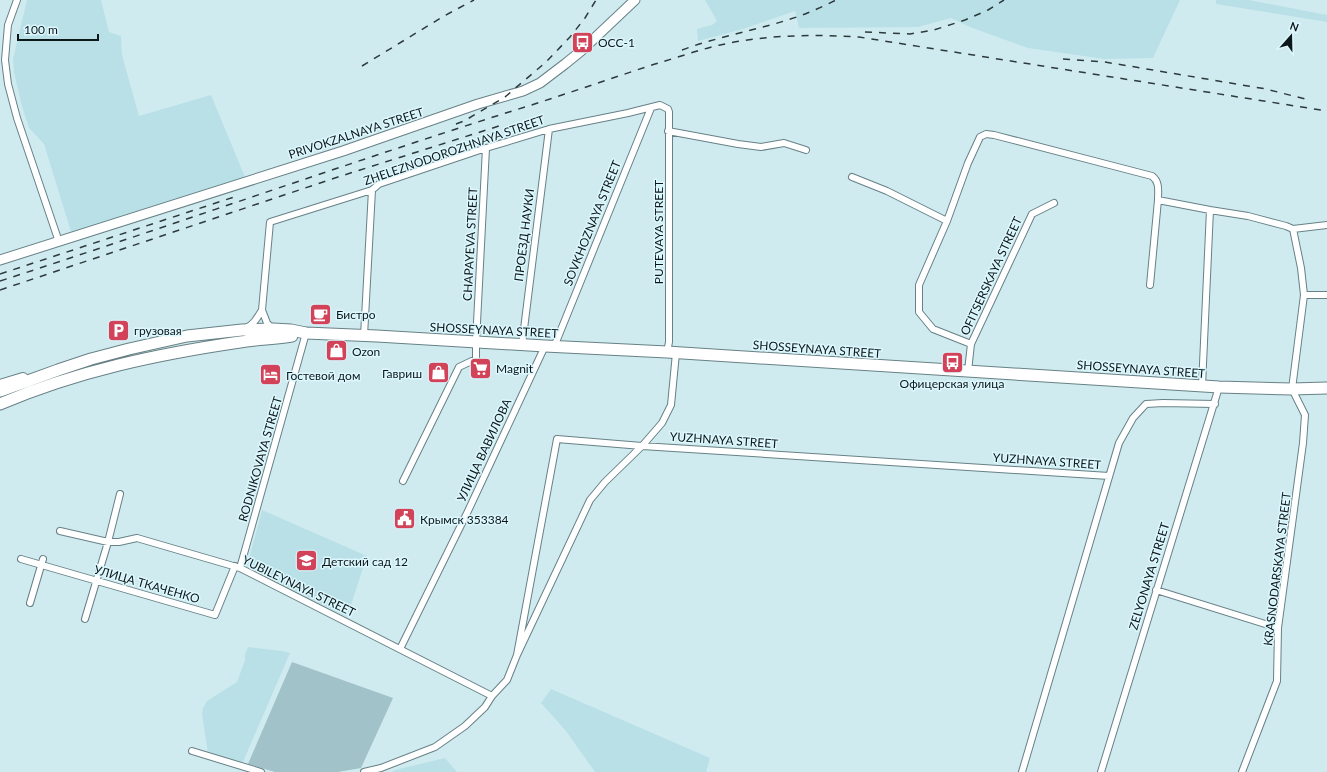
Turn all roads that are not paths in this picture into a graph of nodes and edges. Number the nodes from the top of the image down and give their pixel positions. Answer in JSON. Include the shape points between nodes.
{"nodes":[{"id":1,"x":17,"y":0,"type":"edge"},
{"id":2,"x":635,"y":0,"type":"edge"},
{"id":3,"x":651,"y":108,"type":"junction"},
{"id":4,"x":669,"y":112,"type":"joint"},
{"id":5,"x":549,"y":129,"type":"junction"},
{"id":6,"x":668,"y":131,"type":"junction"},
{"id":7,"x":486,"y":148,"type":"junction"},
{"id":8,"x":806,"y":150,"type":"dead end"},
{"id":9,"x":852,"y":177,"type":"dead end"},
{"id":10,"x":372,"y":190,"type":"junction"},
{"id":11,"x":1158,"y":200,"type":"junction"},
{"id":12,"x":1054,"y":203,"type":"dead end"},
{"id":13,"x":1210,"y":210,"type":"junction"},
{"id":14,"x":948,"y":221,"type":"junction"},
{"id":15,"x":1327,"y":225,"type":"edge"},
{"id":16,"x":1293,"y":229,"type":"junction"},
{"id":17,"x":59,"y":242,"type":"junction"},
{"id":18,"x":0,"y":260,"type":"edge"},
{"id":19,"x":1150,"y":285,"type":"dead end"},
{"id":20,"x":1304,"y":295,"type":"junction"},
{"id":21,"x":1327,"y":295,"type":"edge"},
{"id":22,"x":262,"y":310,"type":"junction"},
{"id":23,"x":242,"y":330,"type":"junction"},
{"id":24,"x":273,"y":330,"type":"junction"},
{"id":25,"x":306,"y":334,"type":"junction"},
{"id":26,"x":364,"y":336,"type":"junction"},
{"id":27,"x":476,"y":342,"type":"junction"},
{"id":28,"x":971,"y":344,"type":"junction"},
{"id":29,"x":522,"y":345,"type":"junction"},
{"id":30,"x":550,"y":347,"type":"junction"},
{"id":31,"x":672,"y":353,"type":"junction"},
{"id":32,"x":58,"y":370,"type":"junction"},
{"id":33,"x":968,"y":372,"type":"junction"},
{"id":34,"x":0,"y":385,"type":"edge"},
{"id":35,"x":1202,"y":386,"type":"junction"},
{"id":36,"x":1219,"y":387,"type":"junction"},
{"id":37,"x":1327,"y":388,"type":"edge"},
{"id":38,"x":1292,"y":389,"type":"junction"},
{"id":39,"x":0,"y":391,"type":"edge"},
{"id":40,"x":0,"y":404,"type":"edge"},
{"id":41,"x":1215,"y":404,"type":"junction"},
{"id":42,"x":642,"y":446,"type":"junction"},
{"id":43,"x":1109,"y":476,"type":"junction"},
{"id":44,"x":403,"y":480,"type":"dead end"},
{"id":45,"x":120,"y":494,"type":"dead end"},
{"id":46,"x":60,"y":531,"type":"dead end"},
{"id":47,"x":108,"y":542,"type":"junction"},
{"id":48,"x":22,"y":559,"type":"dead end"},
{"id":49,"x":42,"y":562,"type":"junction"},
{"id":50,"x":238,"y":567,"type":"junction"},
{"id":51,"x":96,"y":581,"type":"junction"},
{"id":52,"x":1156,"y":590,"type":"junction"},
{"id":53,"x":30,"y":603,"type":"dead end"},
{"id":54,"x":85,"y":620,"type":"dead end"},
{"id":55,"x":1278,"y":628,"type":"junction"},
{"id":56,"x":400,"y":649,"type":"junction"},
{"id":57,"x":517,"y":655,"type":"junction"},
{"id":58,"x":492,"y":696,"type":"junction"},
{"id":59,"x":192,"y":751,"type":"dead end"},
{"id":60,"x":261,"y":772,"type":"edge"},
{"id":61,"x":364,"y":772,"type":"edge"},
{"id":62,"x":1022,"y":772,"type":"edge"},
{"id":63,"x":1101,"y":772,"type":"edge"},
{"id":64,"x":1242,"y":772,"type":"edge"}],
"edges":[{"from":1,"to":17,"type":"street","via":[[8,25],[5,60],[8,84]]},
{"from":2,"to":17,"type":"main road","name":"PRIVOKZALNAYA STREET","via":[[581,51],[540,83],[524,91]]},
{"from":3,"to":4,"type":"street","name":"ZHELEZNODOROZHNAYA STREET","via":[[660,105]]},
{"from":3,"to":5,"type":"street","name":"ZHELEZNODOROZHNAYA STREET"},
{"from":3,"to":30,"type":"street","name":"SOVKHOZNAYA STREET"},
{"from":4,"to":6,"type":"street","name":"PUTEVAYA STREET"},
{"from":5,"to":7,"type":"street","name":"ZHELEZNODOROZHNAYA STREET"},
{"from":5,"to":29,"type":"street","name":"ПРОЕЗД НАУКИ"},
{"from":6,"to":8,"type":"street","via":[[761,147],[784,143]]},
{"from":6,"to":31,"type":"street","name":"PUTEVAYA STREET","via":[[669,342]]},
{"from":7,"to":10,"type":"street","name":"ZHELEZNODOROZHNAYA STREET","via":[[379,184]]},
{"from":7,"to":27,"type":"street","name":"CHAPAYEVA STREET"},
{"from":9,"to":14,"type":"street"},
{"from":10,"to":22,"type":"street","name":"ZHELEZNODOROZHNAYA STREET","via":[[270,222]]},
{"from":10,"to":26,"type":"street"},
{"from":11,"to":13,"type":"street"},
{"from":11,"to":14,"type":"street","via":[[1158,183],[1152,176],[986,134],[980,137],[968,163]]},
{"from":11,"to":19,"type":"street"},
{"from":12,"to":28,"type":"street","name":"OFITSERSKAYA STREET","via":[[1032,214]]},
{"from":13,"to":16,"type":"street","via":[[1248,216]]},
{"from":13,"to":35,"type":"street"},
{"from":14,"to":28,"type":"street","via":[[919,286],[919,312],[933,329]]},
{"from":15,"to":16,"type":"street"},
{"from":16,"to":20,"type":"street"},
{"from":17,"to":18,"type":"main road","name":"PRIVOKZALNAYA STREET"},
{"from":20,"to":21,"type":"street"},
{"from":20,"to":38,"type":"street"},
{"from":22,"to":23,"type":"street","via":[[252,325]]},
{"from":22,"to":24,"type":"street"},
{"from":23,"to":24,"type":"highway"},
{"from":23,"to":32,"type":"highway","via":[[188,336],[129,349]]},
{"from":24,"to":25,"type":"highway","via":[[291,330]]},
{"from":25,"to":26,"type":"highway","name":"SHOSSEYNAYA STREET"},
{"from":25,"to":40,"type":"highway","via":[[242,341],[139,360],[66,380]]},
{"from":25,"to":50,"type":"street","name":"RODNIKOVAYA STREET"},
{"from":26,"to":27,"type":"highway","name":"SHOSSEYNAYA STREET"},
{"from":27,"to":29,"type":"highway","name":"SHOSSEYNAYA STREET"},
{"from":27,"to":44,"type":"street","name":"CHAPAYEVA STREET","via":[[476,359],[459,367]]},
{"from":28,"to":33,"type":"street","name":"OFITSERSKAYA STREET"},
{"from":29,"to":30,"type":"highway","name":"SHOSSEYNAYA STREET"},
{"from":30,"to":31,"type":"highway","name":"SHOSSEYNAYA STREET"},
{"from":30,"to":56,"type":"street","name":"УЛИЦА ВАВИЛОВА"},
{"from":31,"to":33,"type":"highway","name":"SHOSSEYNAYA STREET"},
{"from":31,"to":42,"type":"street","name":"PUTEVAYA STREET","via":[[671,405],[662,423]]},
{"from":32,"to":34,"type":"main road"},
{"from":32,"to":39,"type":"highway"},
{"from":33,"to":35,"type":"highway","name":"SHOSSEYNAYA STREET"},
{"from":35,"to":36,"type":"highway","name":"SHOSSEYNAYA STREET"},
{"from":36,"to":38,"type":"highway","name":"SHOSSEYNAYA STREET"},
{"from":36,"to":41,"type":"street","name":"ZELYONAYA STREET"},
{"from":37,"to":38,"type":"highway","name":"SHOSSEYNAYA STREET"},
{"from":38,"to":55,"type":"street","name":"KRASNODARSKAYA STREET","via":[[1305,415],[1304,436]]},
{"from":41,"to":43,"type":"street","name":"YUZHNAYA STREET","via":[[1146,404],[1133,418],[1119,443]]},
{"from":41,"to":52,"type":"street","name":"ZELYONAYA STREET"},
{"from":42,"to":43,"type":"street","name":"YUZHNAYA STREET"},
{"from":42,"to":57,"type":"street","name":"PUTEVAYA STREET","via":[[590,500]]},
{"from":42,"to":57,"type":"street","name":"YUZHNAYA STREET","via":[[557,439]]},
{"from":43,"to":62,"type":"street","name":"YUZHNAYA STREET"},
{"from":45,"to":47,"type":"street"},
{"from":46,"to":47,"type":"street","name":"YUBILEYNAYA STREET"},
{"from":47,"to":50,"type":"street","name":"YUBILEYNAYA STREET","via":[[137,538]]},
{"from":47,"to":51,"type":"street"},
{"from":48,"to":49,"type":"street","name":"УЛИЦА ТКАЧЕНКО"},
{"from":49,"to":51,"type":"street","name":"УЛИЦА ТКАЧЕНКО"},
{"from":49,"to":53,"type":"street"},
{"from":50,"to":51,"type":"street","name":"УЛИЦА ТКАЧЕНКО","via":[[215,615]]},
{"from":50,"to":56,"type":"street","name":"YUBILEYNAYA STREET"},
{"from":51,"to":54,"type":"street"},
{"from":52,"to":55,"type":"street"},
{"from":52,"to":63,"type":"street","name":"ZELYONAYA STREET"},
{"from":55,"to":64,"type":"street","name":"KRASNODARSKAYA STREET","via":[[1277,681]]},
{"from":56,"to":58,"type":"street","name":"YUBILEYNAYA STREET"},
{"from":57,"to":58,"type":"street","via":[[507,680]]},
{"from":58,"to":61,"type":"street","via":[[485,707],[465,726],[436,747]]},
{"from":59,"to":60,"type":"street"}]}
